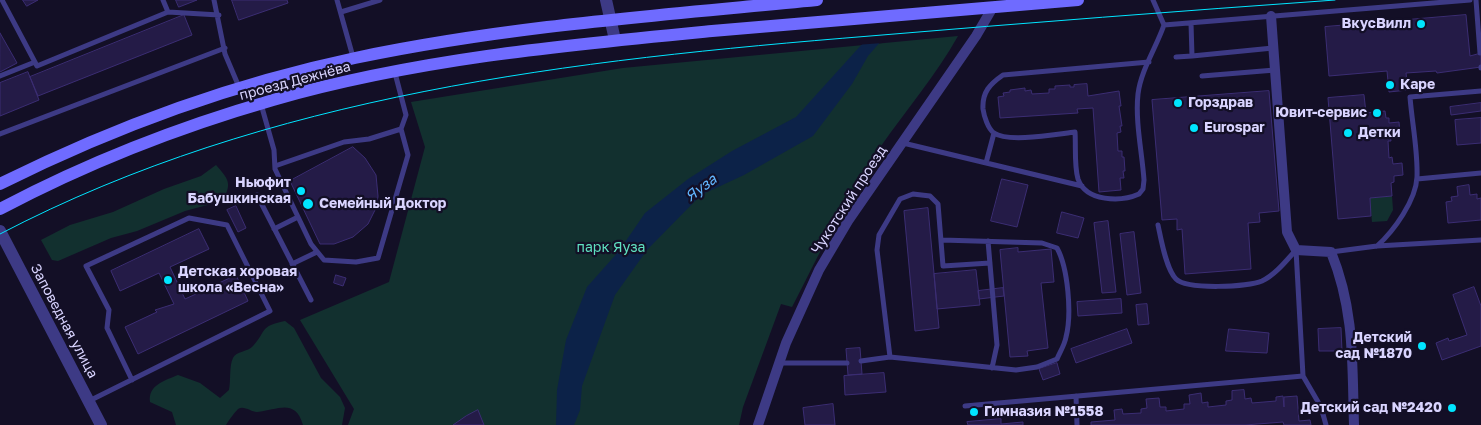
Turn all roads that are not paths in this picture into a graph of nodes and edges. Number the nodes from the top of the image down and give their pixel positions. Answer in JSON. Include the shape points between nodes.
{"nodes":[{"id":1,"x":2,"y":0,"type":"edge"},
{"id":2,"x":163,"y":0,"type":"edge"},
{"id":3,"x":214,"y":0,"type":"edge"},
{"id":4,"x":337,"y":0,"type":"edge"},
{"id":5,"x":380,"y":0,"type":"edge"},
{"id":6,"x":606,"y":0,"type":"edge"},
{"id":7,"x":817,"y":0,"type":"edge"},
{"id":8,"x":1078,"y":0,"type":"edge"},
{"id":9,"x":1153,"y":0,"type":"edge"},
{"id":10,"x":1470,"y":0,"type":"edge"},
{"id":11,"x":1476,"y":0,"type":"edge"},
{"id":12,"x":993,"y":7,"type":"junction"},
{"id":13,"x":168,"y":12,"type":"junction"},
{"id":14,"x":341,"y":12,"type":"junction"},
{"id":15,"x":219,"y":15,"type":"junction"},
{"id":16,"x":1272,"y":16,"type":"junction"},
{"id":17,"x":611,"y":20,"type":"junction"},
{"id":18,"x":1191,"y":23,"type":"junction"},
{"id":19,"x":1164,"y":25,"type":"junction"},
{"id":20,"x":615,"y":40,"type":"junction"},
{"id":21,"x":225,"y":48,"type":"junction"},
{"id":22,"x":1274,"y":48,"type":"junction"},
{"id":23,"x":1480,"y":53,"type":"edge"},
{"id":24,"x":1192,"y":56,"type":"junction"},
{"id":25,"x":1176,"y":57,"type":"dead end"},
{"id":26,"x":354,"y":58,"type":"junction"},
{"id":27,"x":34,"y":62,"type":"junction"},
{"id":28,"x":1149,"y":62,"type":"junction"},
{"id":29,"x":1275,"y":70,"type":"junction"},
{"id":30,"x":395,"y":72,"type":"junction"},
{"id":31,"x":0,"y":76,"type":"edge"},
{"id":32,"x":1202,"y":76,"type":"dead end"},
{"id":33,"x":239,"y":87,"type":"junction"},
{"id":34,"x":1481,"y":91,"type":"edge"},
{"id":35,"x":261,"y":104,"type":"junction"},
{"id":36,"x":401,"y":129,"type":"junction"},
{"id":37,"x":994,"y":133,"type":"junction"},
{"id":38,"x":0,"y":134,"type":"edge"},
{"id":39,"x":903,"y":143,"type":"junction"},
{"id":40,"x":986,"y":163,"type":"junction"},
{"id":41,"x":275,"y":166,"type":"junction"},
{"id":42,"x":1481,"y":172,"type":"edge"},
{"id":43,"x":1417,"y":179,"type":"junction"},
{"id":44,"x":0,"y":184,"type":"edge"},
{"id":45,"x":1083,"y":186,"type":"junction"},
{"id":46,"x":257,"y":195,"type":"dead end"},
{"id":47,"x":0,"y":209,"type":"edge"},
{"id":48,"x":298,"y":218,"type":"junction"},
{"id":49,"x":1158,"y":225,"type":"dead end"},
{"id":50,"x":274,"y":229,"type":"junction"},
{"id":51,"x":2,"y":240,"type":"edge"},
{"id":52,"x":942,"y":240,"type":"junction"},
{"id":53,"x":1481,"y":240,"type":"edge"},
{"id":54,"x":988,"y":241,"type":"junction"},
{"id":55,"x":1378,"y":246,"type":"junction"},
{"id":56,"x":1296,"y":250,"type":"junction"},
{"id":57,"x":317,"y":252,"type":"junction"},
{"id":58,"x":1331,"y":252,"type":"junction"},
{"id":59,"x":990,"y":263,"type":"junction"},
{"id":60,"x":292,"y":264,"type":"junction"},
{"id":61,"x":311,"y":300,"type":"dead end"},
{"id":62,"x":890,"y":357,"type":"junction"},
{"id":63,"x":860,"y":361,"type":"dead end"},
{"id":64,"x":780,"y":363,"type":"junction"},
{"id":65,"x":847,"y":363,"type":"dead end"},
{"id":66,"x":992,"y":368,"type":"junction"},
{"id":67,"x":1303,"y":376,"type":"junction"},
{"id":68,"x":132,"y":380,"type":"junction"},
{"id":69,"x":1076,"y":396,"type":"junction"},
{"id":70,"x":89,"y":401,"type":"junction"},
{"id":71,"x":965,"y":406,"type":"dead end"},
{"id":72,"x":102,"y":425,"type":"edge"},
{"id":73,"x":758,"y":425,"type":"edge"},
{"id":74,"x":1078,"y":425,"type":"edge"},
{"id":75,"x":1326,"y":425,"type":"edge"},
{"id":76,"x":1354,"y":425,"type":"edge"}],
"edges":[{"from":1,"to":27,"type":"lane"},
{"from":2,"to":13,"type":"lane"},
{"from":3,"to":15,"type":"lane"},
{"from":4,"to":14,"type":"lane"},
{"from":5,"to":14,"type":"lane"},
{"from":6,"to":17,"type":"street"},
{"from":7,"to":17,"type":"main road","name":"проезд Дежнёва"},
{"from":8,"to":12,"type":"main road","name":"проезд Дежнёва"},
{"from":9,"to":19,"type":"lane"},
{"from":10,"to":16,"type":"lane"},
{"from":11,"to":23,"type":"lane"},
{"from":12,"to":20,"type":"main road","name":"проезд Дежнёва"},
{"from":12,"to":39,"type":"street","name":"Чукотский проезд"},
{"from":13,"to":15,"type":"lane"},
{"from":13,"to":27,"type":"lane","via":[[37,66]]},
{"from":14,"to":26,"type":"lane"},
{"from":15,"to":21,"type":"lane"},
{"from":16,"to":18,"type":"lane"},
{"from":16,"to":22,"type":"street"},
{"from":17,"to":20,"type":"street"},
{"from":17,"to":26,"type":"main road","name":"проезд Дежнёва","via":[[458,38]]},
{"from":18,"to":19,"type":"lane"},
{"from":18,"to":24,"type":"lane"},
{"from":19,"to":28,"type":"lane"},
{"from":20,"to":30,"type":"main road","name":"проезд Дежнёва"},
{"from":21,"to":33,"type":"lane"},
{"from":21,"to":38,"type":"lane"},
{"from":22,"to":24,"type":"lane"},
{"from":22,"to":29,"type":"street"},
{"from":24,"to":25,"type":"lane"},
{"from":26,"to":33,"type":"main road","name":"проезд Дежнёва"},
{"from":27,"to":31,"type":"lane"},
{"from":28,"to":37,"type":"lane","via":[[1003,75],[990,84],[984,96],[983,110]]},
{"from":28,"to":45,"type":"lane","via":[[1138,93],[1143,188],[1139,194],[1118,200],[1099,197]]},
{"from":29,"to":32,"type":"lane"},
{"from":29,"to":56,"type":"street","via":[[1287,232]]},
{"from":30,"to":35,"type":"main road","name":"проезд Дежнёва"},
{"from":30,"to":36,"type":"lane","via":[[406,114]]},
{"from":33,"to":44,"type":"main road","name":"проезд Дежнёва","via":[[135,124]]},
{"from":34,"to":43,"type":"lane","via":[[1410,97]]},
{"from":35,"to":41,"type":"lane","via":[[274,150]]},
{"from":35,"to":47,"type":"main road","name":"проезд Дежнёва","via":[[146,142]]},
{"from":36,"to":41,"type":"lane","via":[[369,139],[344,142]]},
{"from":36,"to":57,"type":"lane","via":[[408,155],[378,258],[356,262],[324,260]]},
{"from":37,"to":40,"type":"lane"},
{"from":37,"to":45,"type":"lane","via":[[1006,137],[1075,132],[1078,179]]},
{"from":39,"to":40,"type":"lane"},
{"from":39,"to":64,"type":"street","name":"Чукотский проезд","via":[[848,221],[819,270]]},
{"from":40,"to":45,"type":"lane"},
{"from":41,"to":48,"type":"lane"},
{"from":42,"to":43,"type":"lane"},
{"from":43,"to":55,"type":"lane","via":[[1405,213]]},
{"from":46,"to":50,"type":"lane"},
{"from":48,"to":50,"type":"lane"},
{"from":48,"to":57,"type":"lane"},
{"from":49,"to":56,"type":"lane","via":[[1165,256],[1175,279],[1187,286],[1261,281]]},
{"from":50,"to":60,"type":"lane"},
{"from":51,"to":70,"type":"street","name":"Заповедная улица"},
{"from":52,"to":54,"type":"lane"},
{"from":52,"to":59,"type":"lane","via":[[943,266]]},
{"from":52,"to":62,"type":"lane","via":[[938,204],[930,196],[913,194],[900,199],[879,235],[877,250]]},
{"from":53,"to":55,"type":"lane"},
{"from":54,"to":59,"type":"lane"},
{"from":54,"to":66,"type":"lane","via":[[1042,243],[1057,248],[1063,259],[1068,296],[1066,336],[1057,358],[1037,367],[1016,370]]},
{"from":55,"to":58,"type":"lane"},
{"from":56,"to":58,"type":"street"},
{"from":56,"to":67,"type":"lane"},
{"from":57,"to":60,"type":"lane"},
{"from":58,"to":76,"type":"street","via":[[1343,281],[1350,315]]},
{"from":59,"to":66,"type":"lane","via":[[997,345]]},
{"from":60,"to":61,"type":"lane"},
{"from":62,"to":63,"type":"lane"},
{"from":62,"to":66,"type":"lane"},
{"from":64,"to":65,"type":"lane"},
{"from":64,"to":73,"type":"street","name":"Чукотский проезд"},
{"from":67,"to":69,"type":"lane"},
{"from":67,"to":75,"type":"lane","via":[[1321,406]]},
{"from":68,"to":68,"type":"lane","via":[[107,328],[109,310],[86,266],[189,218],[227,225],[270,311]]},
{"from":68,"to":70,"type":"lane"},
{"from":69,"to":71,"type":"lane"},
{"from":69,"to":74,"type":"lane"},
{"from":70,"to":72,"type":"street","name":"Заповедная улица"}]}
